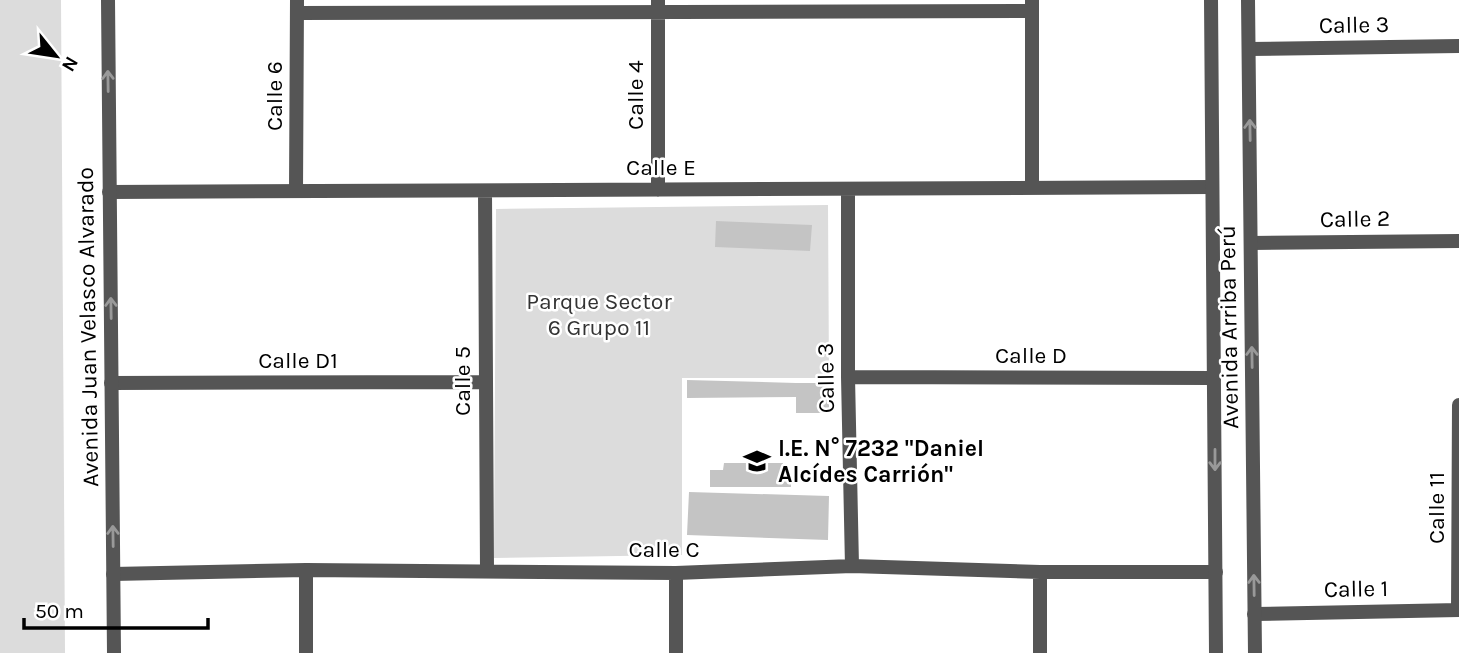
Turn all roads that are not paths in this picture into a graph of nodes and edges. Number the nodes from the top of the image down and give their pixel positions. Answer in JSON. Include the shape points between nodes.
{"nodes":[{"id":1,"x":108,"y":0,"type":"edge"},
{"id":2,"x":1211,"y":0,"type":"edge"},
{"id":3,"x":1248,"y":0,"type":"edge"},
{"id":4,"x":1032,"y":5,"type":"edge"},
{"id":5,"x":658,"y":6,"type":"edge"},
{"id":6,"x":297,"y":7,"type":"edge"},
{"id":7,"x":1459,"y":47,"type":"edge"},
{"id":8,"x":1249,"y":49,"type":"junction"},
{"id":9,"x":1212,"y":187,"type":"junction"},
{"id":10,"x":1032,"y":188,"type":"junction"},
{"id":11,"x":848,"y":189,"type":"junction"},
{"id":12,"x":658,"y":190,"type":"junction"},
{"id":13,"x":296,"y":191,"type":"junction"},
{"id":14,"x":485,"y":191,"type":"junction"},
{"id":15,"x":109,"y":192,"type":"junction"},
{"id":16,"x":1459,"y":241,"type":"edge"},
{"id":17,"x":1251,"y":243,"type":"junction"},
{"id":18,"x":848,"y":377,"type":"junction"},
{"id":19,"x":1214,"y":378,"type":"junction"},
{"id":20,"x":485,"y":382,"type":"junction"},
{"id":21,"x":111,"y":383,"type":"junction"},
{"id":22,"x":1459,"y":405,"type":"edge"},
{"id":23,"x":852,"y":566,"type":"junction"},
{"id":24,"x":306,"y":570,"type":"junction"},
{"id":25,"x":487,"y":571,"type":"junction"},
{"id":26,"x":1040,"y":572,"type":"junction"},
{"id":27,"x":1216,"y":572,"type":"junction"},
{"id":28,"x":677,"y":573,"type":"junction"},
{"id":29,"x":113,"y":574,"type":"junction"},
{"id":30,"x":1458,"y":610,"type":"edge"},
{"id":31,"x":1254,"y":614,"type":"junction"},
{"id":32,"x":114,"y":653,"type":"edge"},
{"id":33,"x":306,"y":653,"type":"edge"},
{"id":34,"x":676,"y":653,"type":"edge"},
{"id":35,"x":1040,"y":653,"type":"edge"},
{"id":36,"x":1216,"y":653,"type":"edge"},
{"id":37,"x":1255,"y":653,"type":"edge"}],
"edges":[{"from":15,"to":1,"type":"street","name":"Avenida Juan Velasco Alvarado","one_way":true},
{"from":2,"to":9,"type":"street","name":"Avenida Arriba Perú"},
{"from":3,"to":8,"type":"street","name":"Avenida Arriba Perú"},
{"from":4,"to":5,"type":"street"},
{"from":4,"to":10,"type":"street"},
{"from":5,"to":6,"type":"street"},
{"from":5,"to":12,"type":"street","name":"Calle 4"},
{"from":6,"to":13,"type":"street","name":"Calle 6"},
{"from":7,"to":8,"type":"street","name":"Calle 3"},
{"from":17,"to":8,"type":"street","name":"Avenida Arriba Perú","one_way":true},
{"from":9,"to":10,"type":"street","name":"Calle E"},
{"from":9,"to":19,"type":"street","name":"Avenida Arriba Perú"},
{"from":10,"to":11,"type":"street","name":"Calle E"},
{"from":11,"to":12,"type":"street","name":"Calle E"},
{"from":11,"to":18,"type":"street","name":"Calle 3"},
{"from":12,"to":14,"type":"street","name":"Calle E"},
{"from":13,"to":14,"type":"street","name":"Calle E"},
{"from":13,"to":15,"type":"street","name":"Calle E"},
{"from":14,"to":20,"type":"street","name":"Calle 5"},
{"from":21,"to":15,"type":"street","name":"Avenida Juan Velasco Alvarado","one_way":true},
{"from":16,"to":17,"type":"street","name":"Calle 2"},
{"from":31,"to":17,"type":"street","name":"Avenida Arriba Perú","one_way":true},
{"from":18,"to":19,"type":"street","name":"Calle D"},
{"from":18,"to":23,"type":"street","name":"Calle 3"},
{"from":19,"to":27,"type":"street","name":"Avenida Arriba Perú","one_way":true},
{"from":20,"to":21,"type":"street","name":"Calle D1"},
{"from":20,"to":25,"type":"street","name":"Calle 5"},
{"from":29,"to":21,"type":"street","name":"Avenida Juan Velasco Alvarado","one_way":true},
{"from":22,"to":30,"type":"street","name":"Calle 11"},
{"from":23,"to":26,"type":"street","name":"Calle C"},
{"from":23,"to":28,"type":"street","name":"Calle C"},
{"from":24,"to":25,"type":"street","name":"Calle C"},
{"from":24,"to":29,"type":"street","name":"Calle C"},
{"from":24,"to":33,"type":"street"},
{"from":25,"to":28,"type":"street","name":"Calle C"},
{"from":26,"to":27,"type":"street","name":"Calle C"},
{"from":26,"to":35,"type":"street"},
{"from":27,"to":36,"type":"street","name":"Avenida Arriba Perú"},
{"from":28,"to":34,"type":"street"},
{"from":29,"to":32,"type":"street","name":"Avenida Juan Velasco Alvarado"},
{"from":30,"to":31,"type":"street","name":"Calle 1"},
{"from":31,"to":37,"type":"street","name":"Avenida Arriba Perú"}]}
